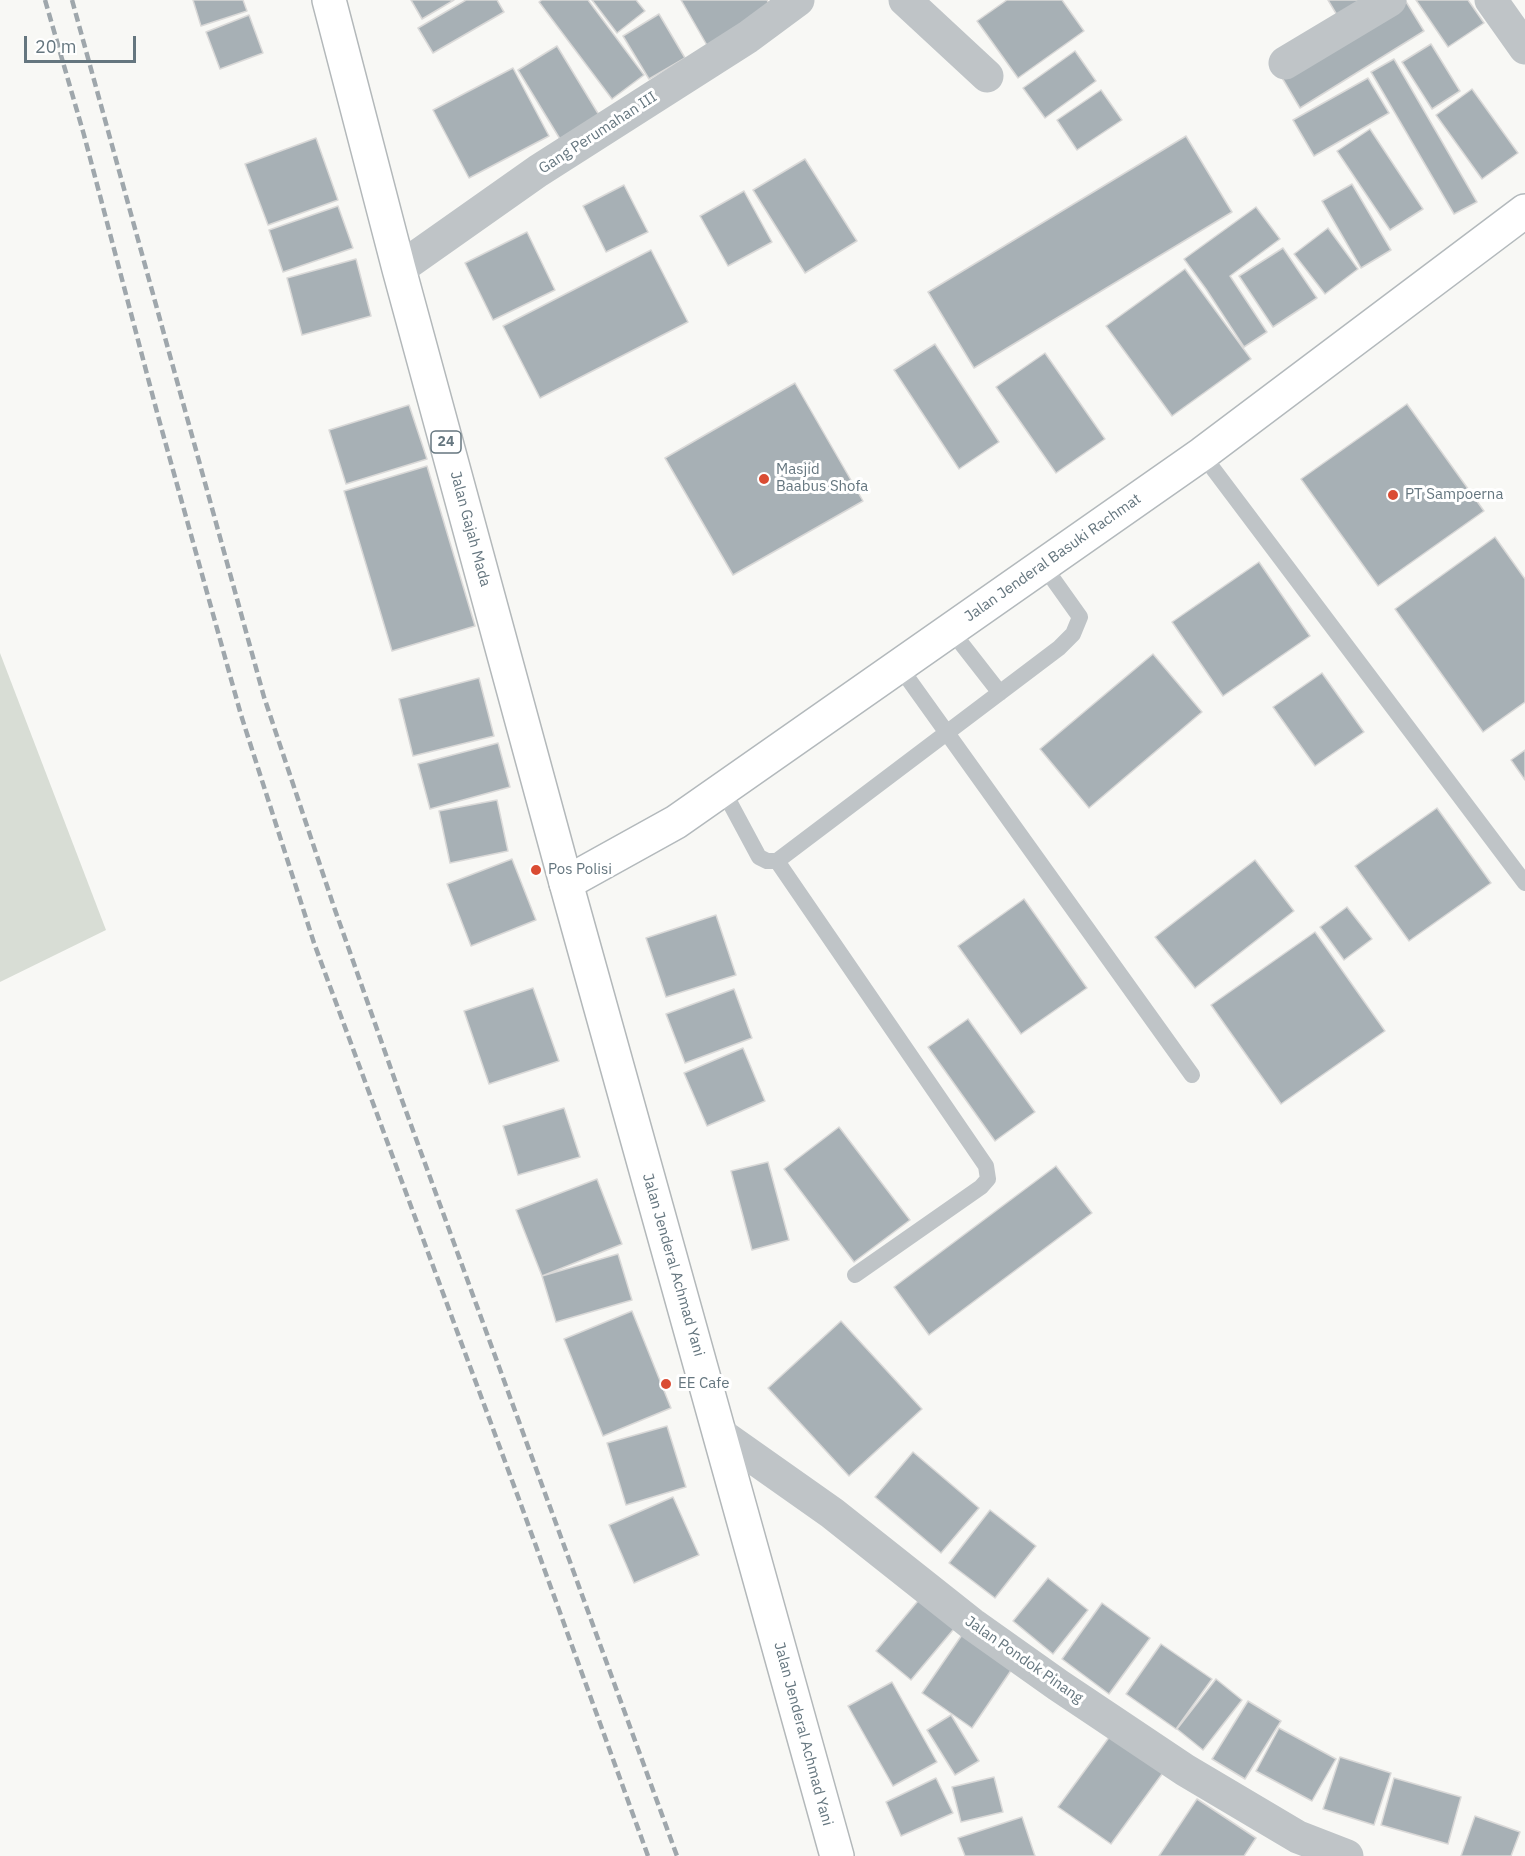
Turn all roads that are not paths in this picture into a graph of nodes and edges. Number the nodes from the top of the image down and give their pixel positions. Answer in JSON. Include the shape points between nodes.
{"nodes":[{"id":1,"x":329,"y":0,"type":"edge"},
{"id":2,"x":798,"y":0,"type":"edge"},
{"id":3,"x":905,"y":0,"type":"edge"},
{"id":4,"x":1390,"y":0,"type":"edge"},
{"id":5,"x":1491,"y":0,"type":"edge"},
{"id":6,"x":1525,"y":48,"type":"edge"},
{"id":7,"x":1285,"y":63,"type":"dead end"},
{"id":8,"x":987,"y":76,"type":"dead end"},
{"id":9,"x":1525,"y":211,"type":"edge"},
{"id":10,"x":399,"y":269,"type":"junction"},
{"id":11,"x":1202,"y":454,"type":"junction"},
{"id":12,"x":1043,"y":565,"type":"junction"},
{"id":13,"x":950,"y":629,"type":"junction"},
{"id":14,"x":899,"y":666,"type":"junction"},
{"id":15,"x":1000,"y":693,"type":"junction"},
{"id":16,"x":948,"y":732,"type":"junction"},
{"id":17,"x":723,"y":790,"type":"junction"},
{"id":18,"x":777,"y":861,"type":"junction"},
{"id":19,"x":566,"y":883,"type":"junction"},
{"id":20,"x":1525,"y":883,"type":"edge"},
{"id":21,"x":1192,"y":1075,"type":"dead end"},
{"id":22,"x":855,"y":1275,"type":"dead end"},
{"id":23,"x":720,"y":1434,"type":"junction"},
{"id":24,"x":837,"y":1856,"type":"edge"},
{"id":25,"x":1347,"y":1856,"type":"edge"}],
"edges":[{"from":1,"to":10,"type":"main road","name":"Jalan Gajah Mada","number":"24"},
{"from":2,"to":10,"type":"street","name":"Gang Perumahan III","via":[[748,37],[538,171]]},
{"from":3,"to":8,"type":"street"},
{"from":4,"to":7,"type":"street"},
{"from":5,"to":6,"type":"street"},
{"from":9,"to":11,"type":"main road","name":"Jalan Jenderal Basuki Rachmat"},
{"from":10,"to":19,"type":"main road","name":"Jalan Gajah Mada","number":"24"},
{"from":11,"to":12,"type":"main road","name":"Jalan Jenderal Basuki Rachmat"},
{"from":11,"to":20,"type":"lane"},
{"from":12,"to":13,"type":"main road","name":"Jalan Jenderal Basuki Rachmat"},
{"from":12,"to":15,"type":"lane","via":[[1080,617],[1073,634],[1059,648]]},
{"from":13,"to":14,"type":"main road","name":"Jalan Jenderal Basuki Rachmat"},
{"from":13,"to":15,"type":"lane"},
{"from":14,"to":16,"type":"lane"},
{"from":14,"to":17,"type":"main road","name":"Jalan Jenderal Basuki Rachmat"},
{"from":15,"to":16,"type":"lane"},
{"from":16,"to":18,"type":"lane"},
{"from":16,"to":21,"type":"lane"},
{"from":17,"to":18,"type":"lane","via":[[759,857]]},
{"from":17,"to":19,"type":"main road","name":"Jalan Jenderal Basuki Rachmat","via":[[676,822]]},
{"from":18,"to":22,"type":"lane","via":[[986,1166],[988,1179],[981,1187]]},
{"from":19,"to":23,"type":"main road","name":"Jalan Jenderal Achmad Yani","number":"24"},
{"from":23,"to":24,"type":"main road","name":"Jalan Jenderal Achmad Yani","number":"24"},
{"from":23,"to":25,"type":"street","name":"Jalan Pondok Pinang","via":[[832,1513],[972,1624],[1067,1691],[1185,1770],[1298,1837]]}]}
